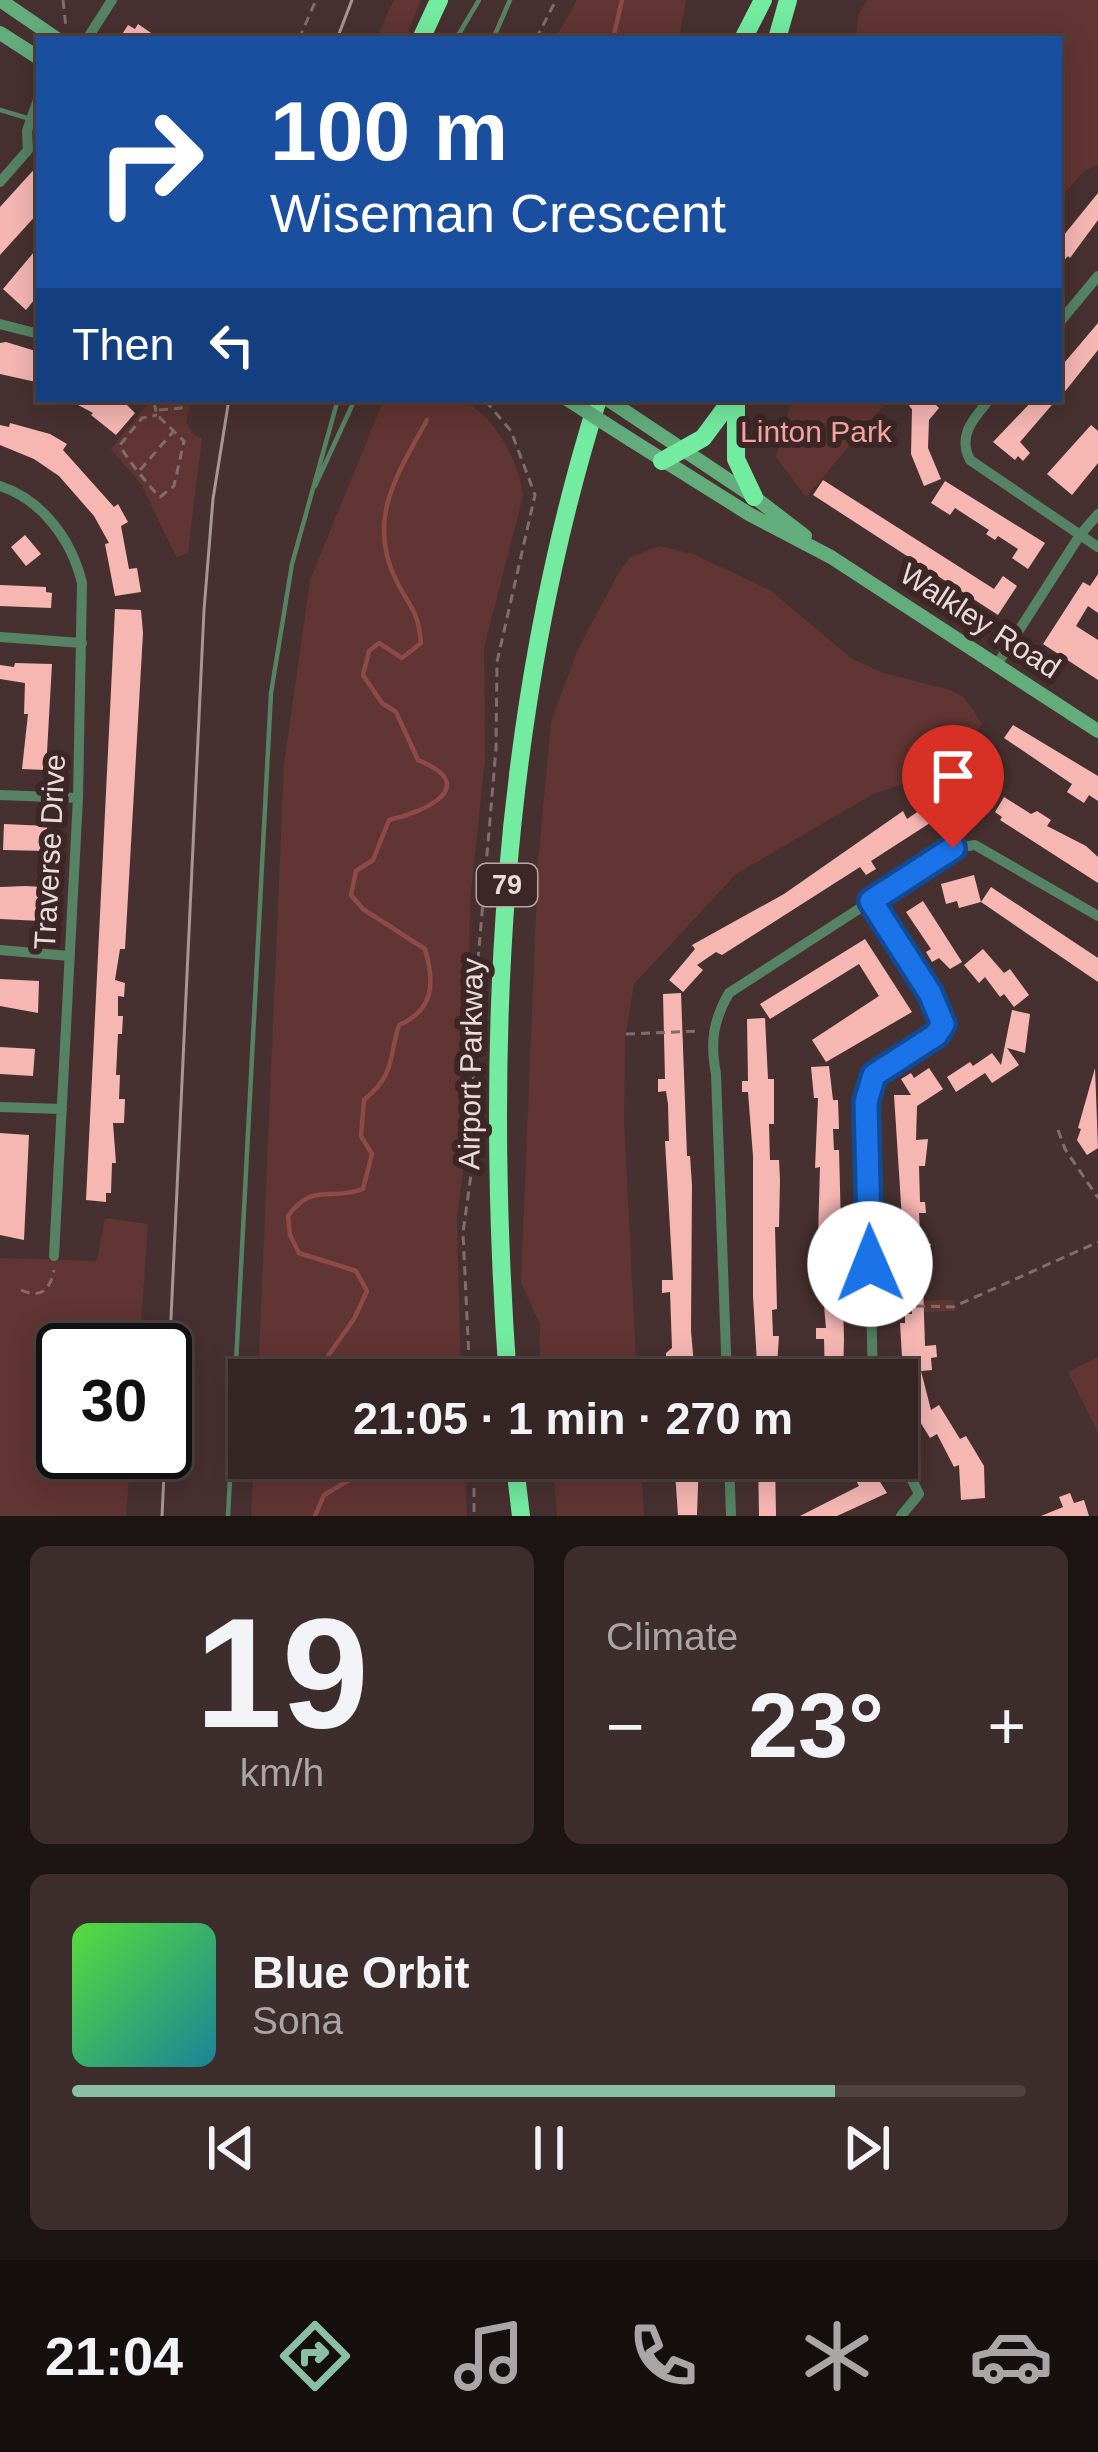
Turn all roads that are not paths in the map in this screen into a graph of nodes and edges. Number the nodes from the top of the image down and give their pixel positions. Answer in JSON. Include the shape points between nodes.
{"nodes":[{"id":1,"x":0,"y":0,"type":"edge"},
{"id":2,"x":112,"y":0,"type":"edge"},
{"id":3,"x":439,"y":0,"type":"edge"},
{"id":4,"x":479,"y":0,"type":"edge"},
{"id":5,"x":510,"y":0,"type":"edge"},
{"id":6,"x":763,"y":0,"type":"edge"},
{"id":7,"x":788,"y":0,"type":"edge"},
{"id":8,"x":0,"y":33,"type":"edge"},
{"id":9,"x":62,"y":35,"type":"edge"},
{"id":10,"x":89,"y":36,"type":"edge"},
{"id":11,"x":423,"y":36,"type":"edge"},
{"id":12,"x":458,"y":36,"type":"edge"},
{"id":13,"x":495,"y":36,"type":"edge"},
{"id":14,"x":745,"y":36,"type":"edge"},
{"id":15,"x":778,"y":36,"type":"edge"},
{"id":16,"x":36,"y":56,"type":"edge"},
{"id":17,"x":0,"y":110,"type":"edge"},
{"id":18,"x":36,"y":117,"type":"edge"},
{"id":19,"x":34,"y":154,"type":"edge"},
{"id":20,"x":0,"y":182,"type":"edge"},
{"id":21,"x":1098,"y":276,"type":"edge"},
{"id":22,"x":1062,"y":319,"type":"edge"},
{"id":23,"x":0,"y":324,"type":"edge"},
{"id":24,"x":34,"y":333,"type":"edge"},
{"id":25,"x":337,"y":402,"type":"edge"},
{"id":26,"x":355,"y":402,"type":"edge"},
{"id":27,"x":572,"y":402,"type":"edge"},
{"id":28,"x":602,"y":402,"type":"edge"},
{"id":29,"x":608,"y":402,"type":"edge"},
{"id":30,"x":733,"y":402,"type":"edge"},
{"id":31,"x":735,"y":402,"type":"edge"},
{"id":32,"x":988,"y":402,"type":"edge"},
{"id":33,"x":687,"y":451,"type":"junction"},
{"id":34,"x":662,"y":461,"type":"junction"},
{"id":35,"x":0,"y":485,"type":"edge"},
{"id":36,"x":754,"y":497,"type":"junction"},
{"id":37,"x":308,"y":502,"type":"junction"},
{"id":38,"x":1098,"y":514,"type":"edge"},
{"id":39,"x":1080,"y":535,"type":"junction"},
{"id":40,"x":1098,"y":547,"type":"edge"},
{"id":41,"x":831,"y":557,"type":"junction"},
{"id":42,"x":0,"y":637,"type":"edge"},
{"id":43,"x":82,"y":643,"type":"junction"},
{"id":44,"x":998,"y":663,"type":"junction"},
{"id":45,"x":1098,"y":731,"type":"edge"},
{"id":46,"x":0,"y":795,"type":"edge"},
{"id":47,"x":78,"y":798,"type":"junction"},
{"id":48,"x":871,"y":901,"type":"junction"},
{"id":49,"x":1098,"y":916,"type":"edge"},
{"id":50,"x":0,"y":950,"type":"edge"},
{"id":51,"x":69,"y":956,"type":"junction"},
{"id":52,"x":0,"y":1108,"type":"edge"},
{"id":53,"x":62,"y":1109,"type":"junction"},
{"id":54,"x":54,"y":1256,"type":"road end"},
{"id":55,"x":507,"y":1359,"type":"edge"},
{"id":56,"x":726,"y":1359,"type":"edge"},
{"id":57,"x":872,"y":1359,"type":"edge"},
{"id":58,"x":517,"y":1479,"type":"edge"},
{"id":59,"x":730,"y":1479,"type":"edge"},
{"id":60,"x":912,"y":1479,"type":"edge"},
{"id":61,"x":228,"y":1516,"type":"edge"},
{"id":62,"x":521,"y":1516,"type":"edge"},
{"id":63,"x":731,"y":1516,"type":"edge"},
{"id":64,"x":901,"y":1516,"type":"edge"}],
"edges":[{"from":1,"to":9,"type":"main road"},
{"from":2,"to":10,"type":"street"},
{"from":3,"to":11,"type":"highway"},
{"from":4,"to":12,"type":"lane"},
{"from":5,"to":13,"type":"lane"},
{"from":6,"to":14,"type":"highway"},
{"from":7,"to":15,"type":"highway"},
{"from":8,"to":16,"type":"main road"},
{"from":17,"to":18,"type":"lane"},
{"from":18,"to":19,"type":"street","via":[[27,131]]},
{"from":19,"to":20,"type":"street"},
{"from":21,"to":22,"type":"street"},
{"from":23,"to":24,"type":"street"},
{"from":25,"to":37,"type":"lane"},
{"from":26,"to":37,"type":"lane"},
{"from":27,"to":34,"type":"main road","name":"Walkley Road","bridge":true},
{"from":28,"to":55,"type":"highway","name":"Airport Parkway","number":"79","via":[[569,497],[544,615],[505,898],[497,1141]]},
{"from":29,"to":33,"type":"main road","name":"Walkley Road"},
{"from":30,"to":33,"type":"highway"},
{"from":31,"to":36,"type":"highway","via":[[735,451]]},
{"from":32,"to":39,"type":"street","via":[[970,424],[970,460]]},
{"from":33,"to":34,"type":"highway"},
{"from":33,"to":36,"type":"main road","name":"Walkley Road"},
{"from":34,"to":41,"type":"main road","name":"Walkley Road"},
{"from":35,"to":43,"type":"street","name":"Traverse Drive","via":[[47,517],[76,558]]},
{"from":36,"to":41,"type":"main road","name":"Walkley Road"},
{"from":37,"to":61,"type":"lane","via":[[283,611],[266,760]]},
{"from":38,"to":39,"type":"street"},
{"from":39,"to":40,"type":"street"},
{"from":39,"to":44,"type":"street"},
{"from":41,"to":44,"type":"main road","name":"Walkley Road"},
{"from":42,"to":43,"type":"street"},
{"from":43,"to":47,"type":"street","name":"Traverse Drive"},
{"from":44,"to":45,"type":"main road","name":"Walkley Road"},
{"from":46,"to":47,"type":"street"},
{"from":47,"to":51,"type":"street","name":"Traverse Drive"},
{"from":48,"to":49,"type":"street","via":[[940,854],[975,845]]},
{"from":48,"to":56,"type":"street","via":[[729,993],[716,1017]]},
{"from":48,"to":57,"type":"street","via":[[943,1024],[874,1075],[866,1102]]},
{"from":50,"to":51,"type":"street"},
{"from":51,"to":53,"type":"street","name":"Traverse Drive"},
{"from":52,"to":53,"type":"street"},
{"from":53,"to":54,"type":"street","name":"Traverse Drive"},
{"from":58,"to":62,"type":"highway"},
{"from":59,"to":63,"type":"street"},
{"from":60,"to":64,"type":"street","via":[[919,1494]]}]}
